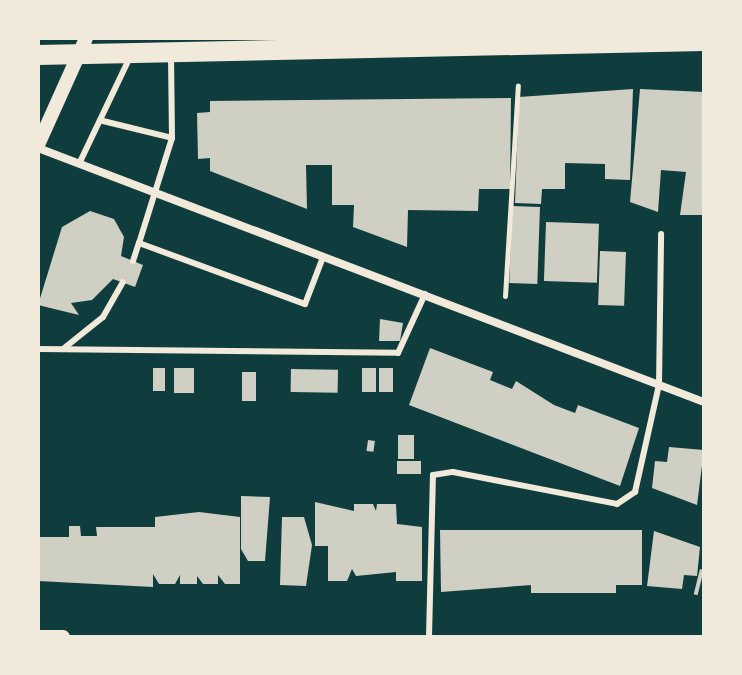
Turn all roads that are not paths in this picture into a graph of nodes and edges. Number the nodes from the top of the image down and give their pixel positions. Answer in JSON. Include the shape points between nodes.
{"nodes":[{"id":1,"x":704,"y":41,"type":"edge"},
{"id":2,"x":83,"y":46,"type":"edge"},
{"id":3,"x":170,"y":52,"type":"junction"},
{"id":4,"x":131,"y":53,"type":"junction"},
{"id":5,"x":38,"y":55,"type":"edge"},
{"id":6,"x":103,"y":121,"type":"junction"},
{"id":7,"x":172,"y":138,"type":"junction"},
{"id":8,"x":38,"y":147,"type":"edge"},
{"id":9,"x":79,"y":164,"type":"junction"},
{"id":10,"x":158,"y":194,"type":"junction"},
{"id":11,"x":661,"y":234,"type":"dead end"},
{"id":12,"x":139,"y":243,"type":"junction"},
{"id":13,"x":323,"y":257,"type":"junction"},
{"id":14,"x":133,"y":261,"type":"dead end"},
{"id":15,"x":123,"y":282,"type":"dead end"},
{"id":16,"x":425,"y":294,"type":"junction"},
{"id":17,"x":38,"y":349,"type":"edge"},
{"id":18,"x":63,"y":349,"type":"junction"},
{"id":19,"x":659,"y":385,"type":"junction"},
{"id":20,"x":704,"y":402,"type":"edge"},
{"id":21,"x":38,"y":637,"type":"edge"},
{"id":22,"x":63,"y":637,"type":"edge"},
{"id":23,"x":429,"y":637,"type":"edge"}],
"edges":[{"from":1,"to":3,"type":"main road"},
{"from":2,"to":4,"type":"main road"},
{"from":2,"to":5,"type":"main road"},
{"from":2,"to":8,"type":"street"},
{"from":3,"to":4,"type":"main road"},
{"from":3,"to":7,"type":"lane"},
{"from":4,"to":6,"type":"lane"},
{"from":6,"to":7,"type":"lane"},
{"from":6,"to":9,"type":"lane"},
{"from":7,"to":10,"type":"lane"},
{"from":8,"to":9,"type":"street"},
{"from":9,"to":10,"type":"street"},
{"from":10,"to":12,"type":"lane"},
{"from":10,"to":13,"type":"street"},
{"from":11,"to":19,"type":"lane"},
{"from":12,"to":13,"type":"lane","via":[[305,304]]},
{"from":12,"to":14,"type":"lane"},
{"from":13,"to":16,"type":"street"},
{"from":15,"to":18,"type":"lane","via":[[103,317]]},
{"from":16,"to":18,"type":"lane","via":[[398,353]]},
{"from":16,"to":19,"type":"street"},
{"from":17,"to":18,"type":"lane"},
{"from":19,"to":20,"type":"street"},
{"from":19,"to":23,"type":"lane","via":[[629,501],[433,475]]},
{"from":21,"to":22,"type":"street"}]}
